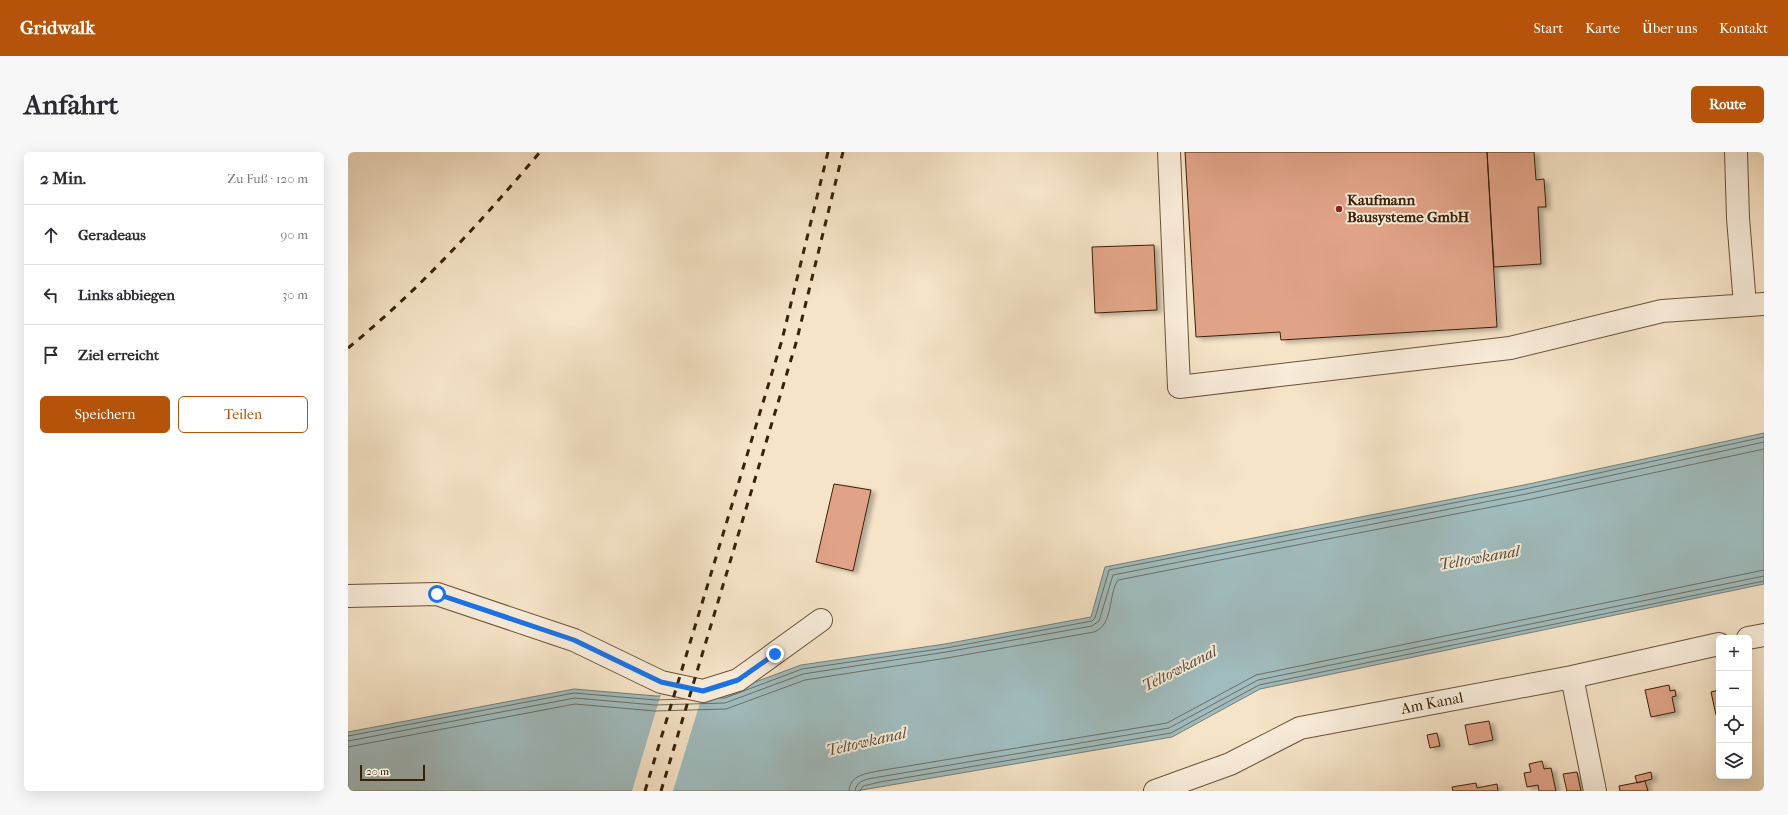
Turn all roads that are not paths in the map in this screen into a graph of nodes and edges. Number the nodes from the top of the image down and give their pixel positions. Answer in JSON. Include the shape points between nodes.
{"nodes":[{"id":1,"x":1168,"y":152,"type":"edge"},
{"id":2,"x":1736,"y":152,"type":"edge"},
{"id":3,"x":1754,"y":304,"type":"edge"},
{"id":4,"x":348,"y":596,"type":"edge"},
{"id":5,"x":821,"y":620,"type":"dead end"},
{"id":6,"x":1764,"y":634,"type":"edge"},
{"id":7,"x":1752,"y":637,"type":"edge"},
{"id":8,"x":1716,"y":645,"type":"edge"},
{"id":9,"x":1572,"y":677,"type":"junction"},
{"id":10,"x":1155,"y":791,"type":"edge"},
{"id":11,"x":1595,"y":791,"type":"edge"}],
"edges":[{"from":1,"to":3,"type":"street","via":[[1179,387],[1510,348],[1662,312]]},
{"from":2,"to":3,"type":"street","via":[[1738,218]]},
{"from":4,"to":5,"type":"street","via":[[437,594],[574,640],[661,682],[703,691],[738,680]]},
{"from":6,"to":7,"type":"street"},
{"from":8,"to":9,"type":"street","name":"Am Kanal"},
{"from":9,"to":10,"type":"street","name":"Am Kanal","via":[[1300,728],[1230,764]]},
{"from":9,"to":11,"type":"street"}]}
